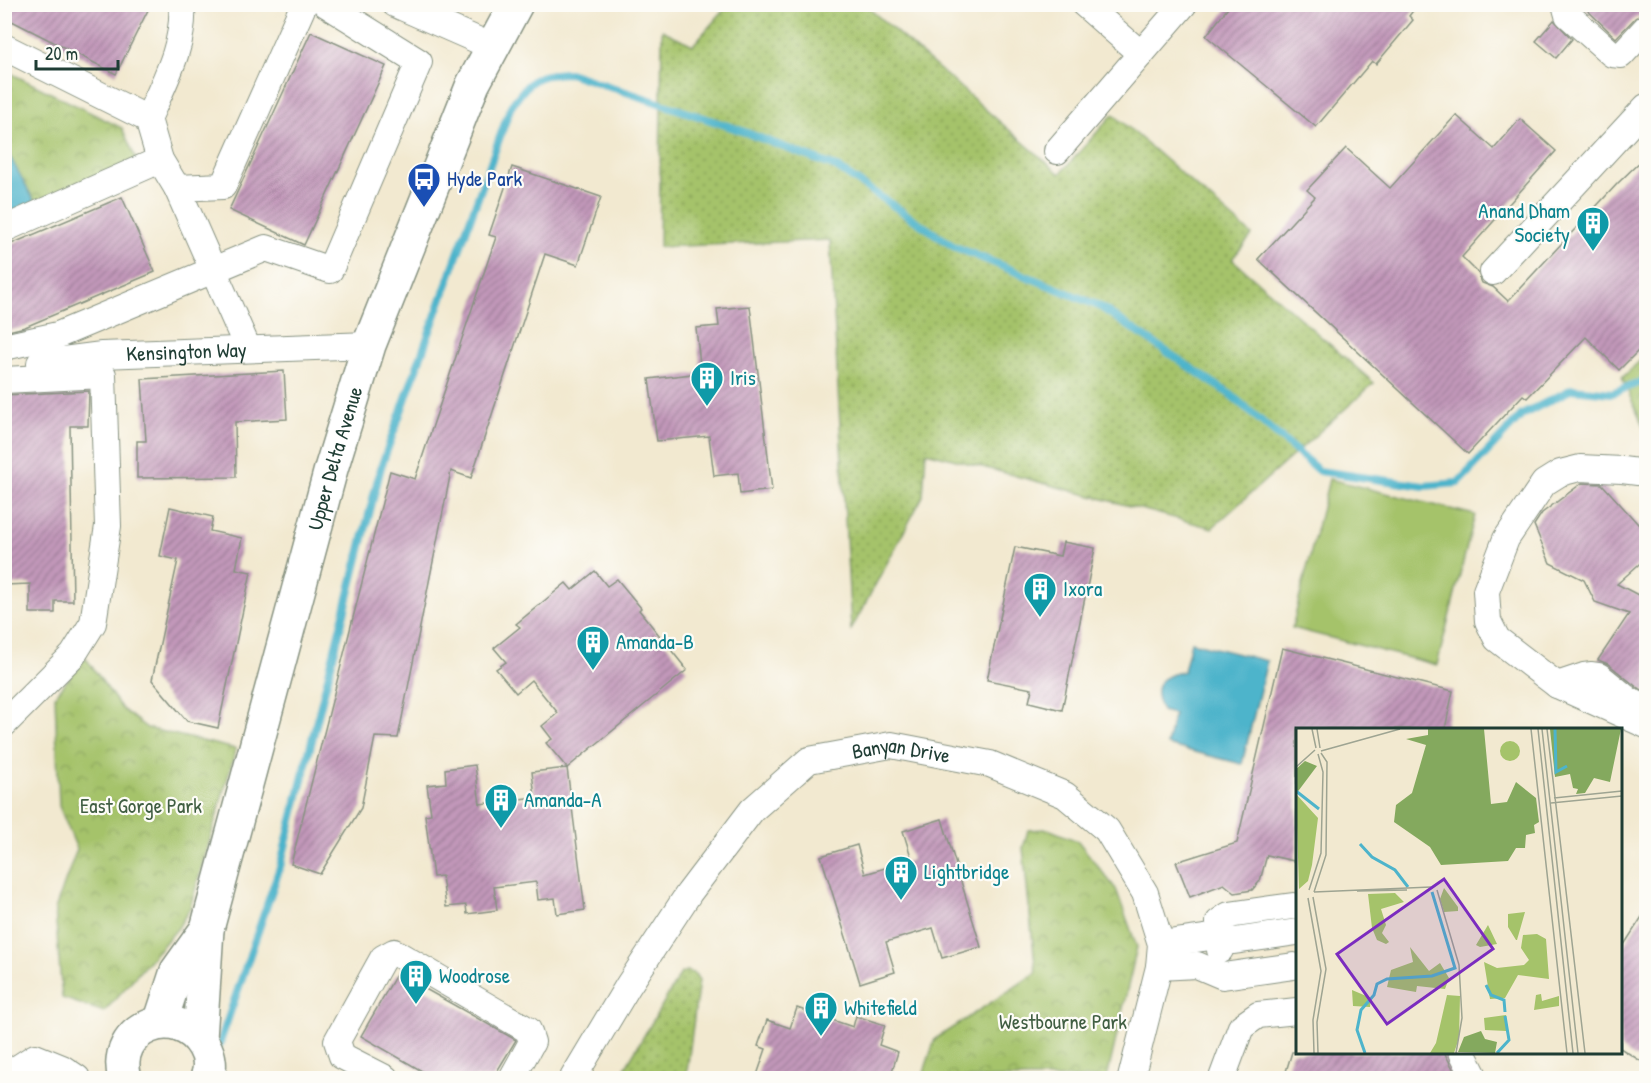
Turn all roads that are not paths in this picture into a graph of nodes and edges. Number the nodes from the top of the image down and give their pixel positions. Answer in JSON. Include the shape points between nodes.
{"nodes":[{"id":1,"x":182,"y":4,"type":"edge"},
{"id":2,"x":304,"y":4,"type":"edge"},
{"id":3,"x":326,"y":4,"type":"edge"},
{"id":4,"x":395,"y":4,"type":"edge"},
{"id":5,"x":516,"y":4,"type":"edge"},
{"id":6,"x":1084,"y":4,"type":"edge"},
{"id":7,"x":1184,"y":4,"type":"edge"},
{"id":8,"x":1565,"y":4,"type":"edge"},
{"id":9,"x":1647,"y":28,"type":"edge"},
{"id":10,"x":4,"y":47,"type":"edge"},
{"id":11,"x":493,"y":47,"type":"junction"},
{"id":12,"x":1141,"y":54,"type":"junction"},
{"id":13,"x":1647,"y":107,"type":"edge"},
{"id":14,"x":148,"y":119,"type":"junction"},
{"id":15,"x":1057,"y":151,"type":"dead end"},
{"id":16,"x":160,"y":160,"type":"junction"},
{"id":17,"x":177,"y":188,"type":"junction"},
{"id":18,"x":4,"y":229,"type":"edge"},
{"id":19,"x":214,"y":270,"type":"junction"},
{"id":20,"x":1493,"y":272,"type":"dead end"},
{"id":21,"x":369,"y":345,"type":"junction"},
{"id":22,"x":4,"y":347,"type":"edge"},
{"id":23,"x":248,"y":349,"type":"junction"},
{"id":24,"x":4,"y":368,"type":"edge"},
{"id":25,"x":4,"y":380,"type":"edge"},
{"id":26,"x":1647,"y":473,"type":"edge"},
{"id":27,"x":1557,"y":685,"type":"junction"},
{"id":28,"x":1647,"y":708,"type":"edge"},
{"id":29,"x":4,"y":724,"type":"edge"},
{"id":30,"x":1647,"y":724,"type":"edge"},
{"id":31,"x":1293,"y":906,"type":"dead end"},
{"id":32,"x":207,"y":929,"type":"junction"},
{"id":33,"x":1296,"y":932,"type":"edge"},
{"id":34,"x":1218,"y":936,"type":"junction"},
{"id":35,"x":1160,"y":955,"type":"junction"},
{"id":36,"x":1294,"y":966,"type":"dead end"},
{"id":37,"x":1223,"y":976,"type":"junction"},
{"id":38,"x":1296,"y":1011,"type":"edge"},
{"id":39,"x":160,"y":1023,"type":"junction"},
{"id":40,"x":200,"y":1039,"type":"junction"},
{"id":41,"x":1462,"y":1053,"type":"edge"},
{"id":42,"x":122,"y":1076,"type":"edge"},
{"id":43,"x":211,"y":1077,"type":"edge"},
{"id":44,"x":11,"y":1078,"type":"edge"},
{"id":45,"x":77,"y":1078,"type":"edge"},
{"id":46,"x":385,"y":1078,"type":"edge"},
{"id":47,"x":512,"y":1078,"type":"edge"},
{"id":48,"x":573,"y":1078,"type":"edge"},
{"id":49,"x":1131,"y":1078,"type":"edge"},
{"id":50,"x":1222,"y":1078,"type":"edge"},
{"id":51,"x":1475,"y":1078,"type":"edge"}],
"edges":[{"from":1,"to":14,"type":"street","via":[[177,50]]},
{"from":2,"to":17,"type":"street","via":[[223,186]]},
{"from":3,"to":19,"type":"street","via":[[420,62],[330,270],[267,248]]},
{"from":4,"to":11,"type":"street"},
{"from":5,"to":11,"type":"street","name":"Upper Delta Avenue"},
{"from":6,"to":12,"type":"street"},
{"from":7,"to":12,"type":"street"},
{"from":8,"to":9,"type":"street","via":[[1568,15],[1612,54],[1621,55]]},
{"from":10,"to":14,"type":"street"},
{"from":11,"to":21,"type":"street","name":"Upper Delta Avenue","via":[[473,84]]},
{"from":12,"to":15,"type":"street"},
{"from":13,"to":20,"type":"street"},
{"from":14,"to":16,"type":"street"},
{"from":16,"to":17,"type":"street"},
{"from":16,"to":18,"type":"street"},
{"from":17,"to":19,"type":"street"},
{"from":19,"to":22,"type":"street","via":[[58,335]]},
{"from":19,"to":23,"type":"street"},
{"from":21,"to":23,"type":"street","name":"Kensington Way"},
{"from":21,"to":32,"type":"street","name":"Upper Delta Avenue","via":[[331,469]]},
{"from":23,"to":24,"type":"street","name":"Kensington Way","via":[[102,354]]},
{"from":25,"to":29,"type":"street","via":[[103,375],[108,526],[93,623],[73,655]]},
{"from":26,"to":27,"type":"street","via":[[1580,468],[1560,473],[1544,483],[1506,539],[1493,569],[1486,591],[1488,621],[1497,639]]},
{"from":27,"to":28,"type":"street","via":[[1584,676],[1599,676],[1630,701]]},
{"from":27,"to":30,"type":"street"},
{"from":31,"to":34,"type":"street","via":[[1229,915],[1219,922]]},
{"from":32,"to":39,"type":"street","name":"Upper Delta Avenue","via":[[177,971]]},
{"from":32,"to":40,"type":"street","name":"Upper Delta Avenue"},
{"from":33,"to":34,"type":"street","via":[[1234,942]]},
{"from":34,"to":35,"type":"street"},
{"from":34,"to":37,"type":"street"},
{"from":35,"to":37,"type":"street"},
{"from":35,"to":48,"type":"street","name":"Banyan Drive","via":[[1145,893],[1107,830],[1065,795],[990,764],[891,745],[809,760],[752,810],[689,893]]},
{"from":35,"to":49,"type":"street"},
{"from":36,"to":37,"type":"street"},
{"from":38,"to":50,"type":"street","via":[[1257,1015],[1241,1027]]},
{"from":39,"to":40,"type":"street","via":[[182,1026]]},
{"from":39,"to":42,"type":"street","via":[[131,1040]]},
{"from":40,"to":43,"type":"street"},
{"from":41,"to":51,"type":"street"},
{"from":44,"to":45,"type":"street","via":[[25,1052]]},
{"from":46,"to":47,"type":"street","via":[[342,1056],[337,1041],[383,958],[394,952],[528,1030],[532,1042]]}]}
